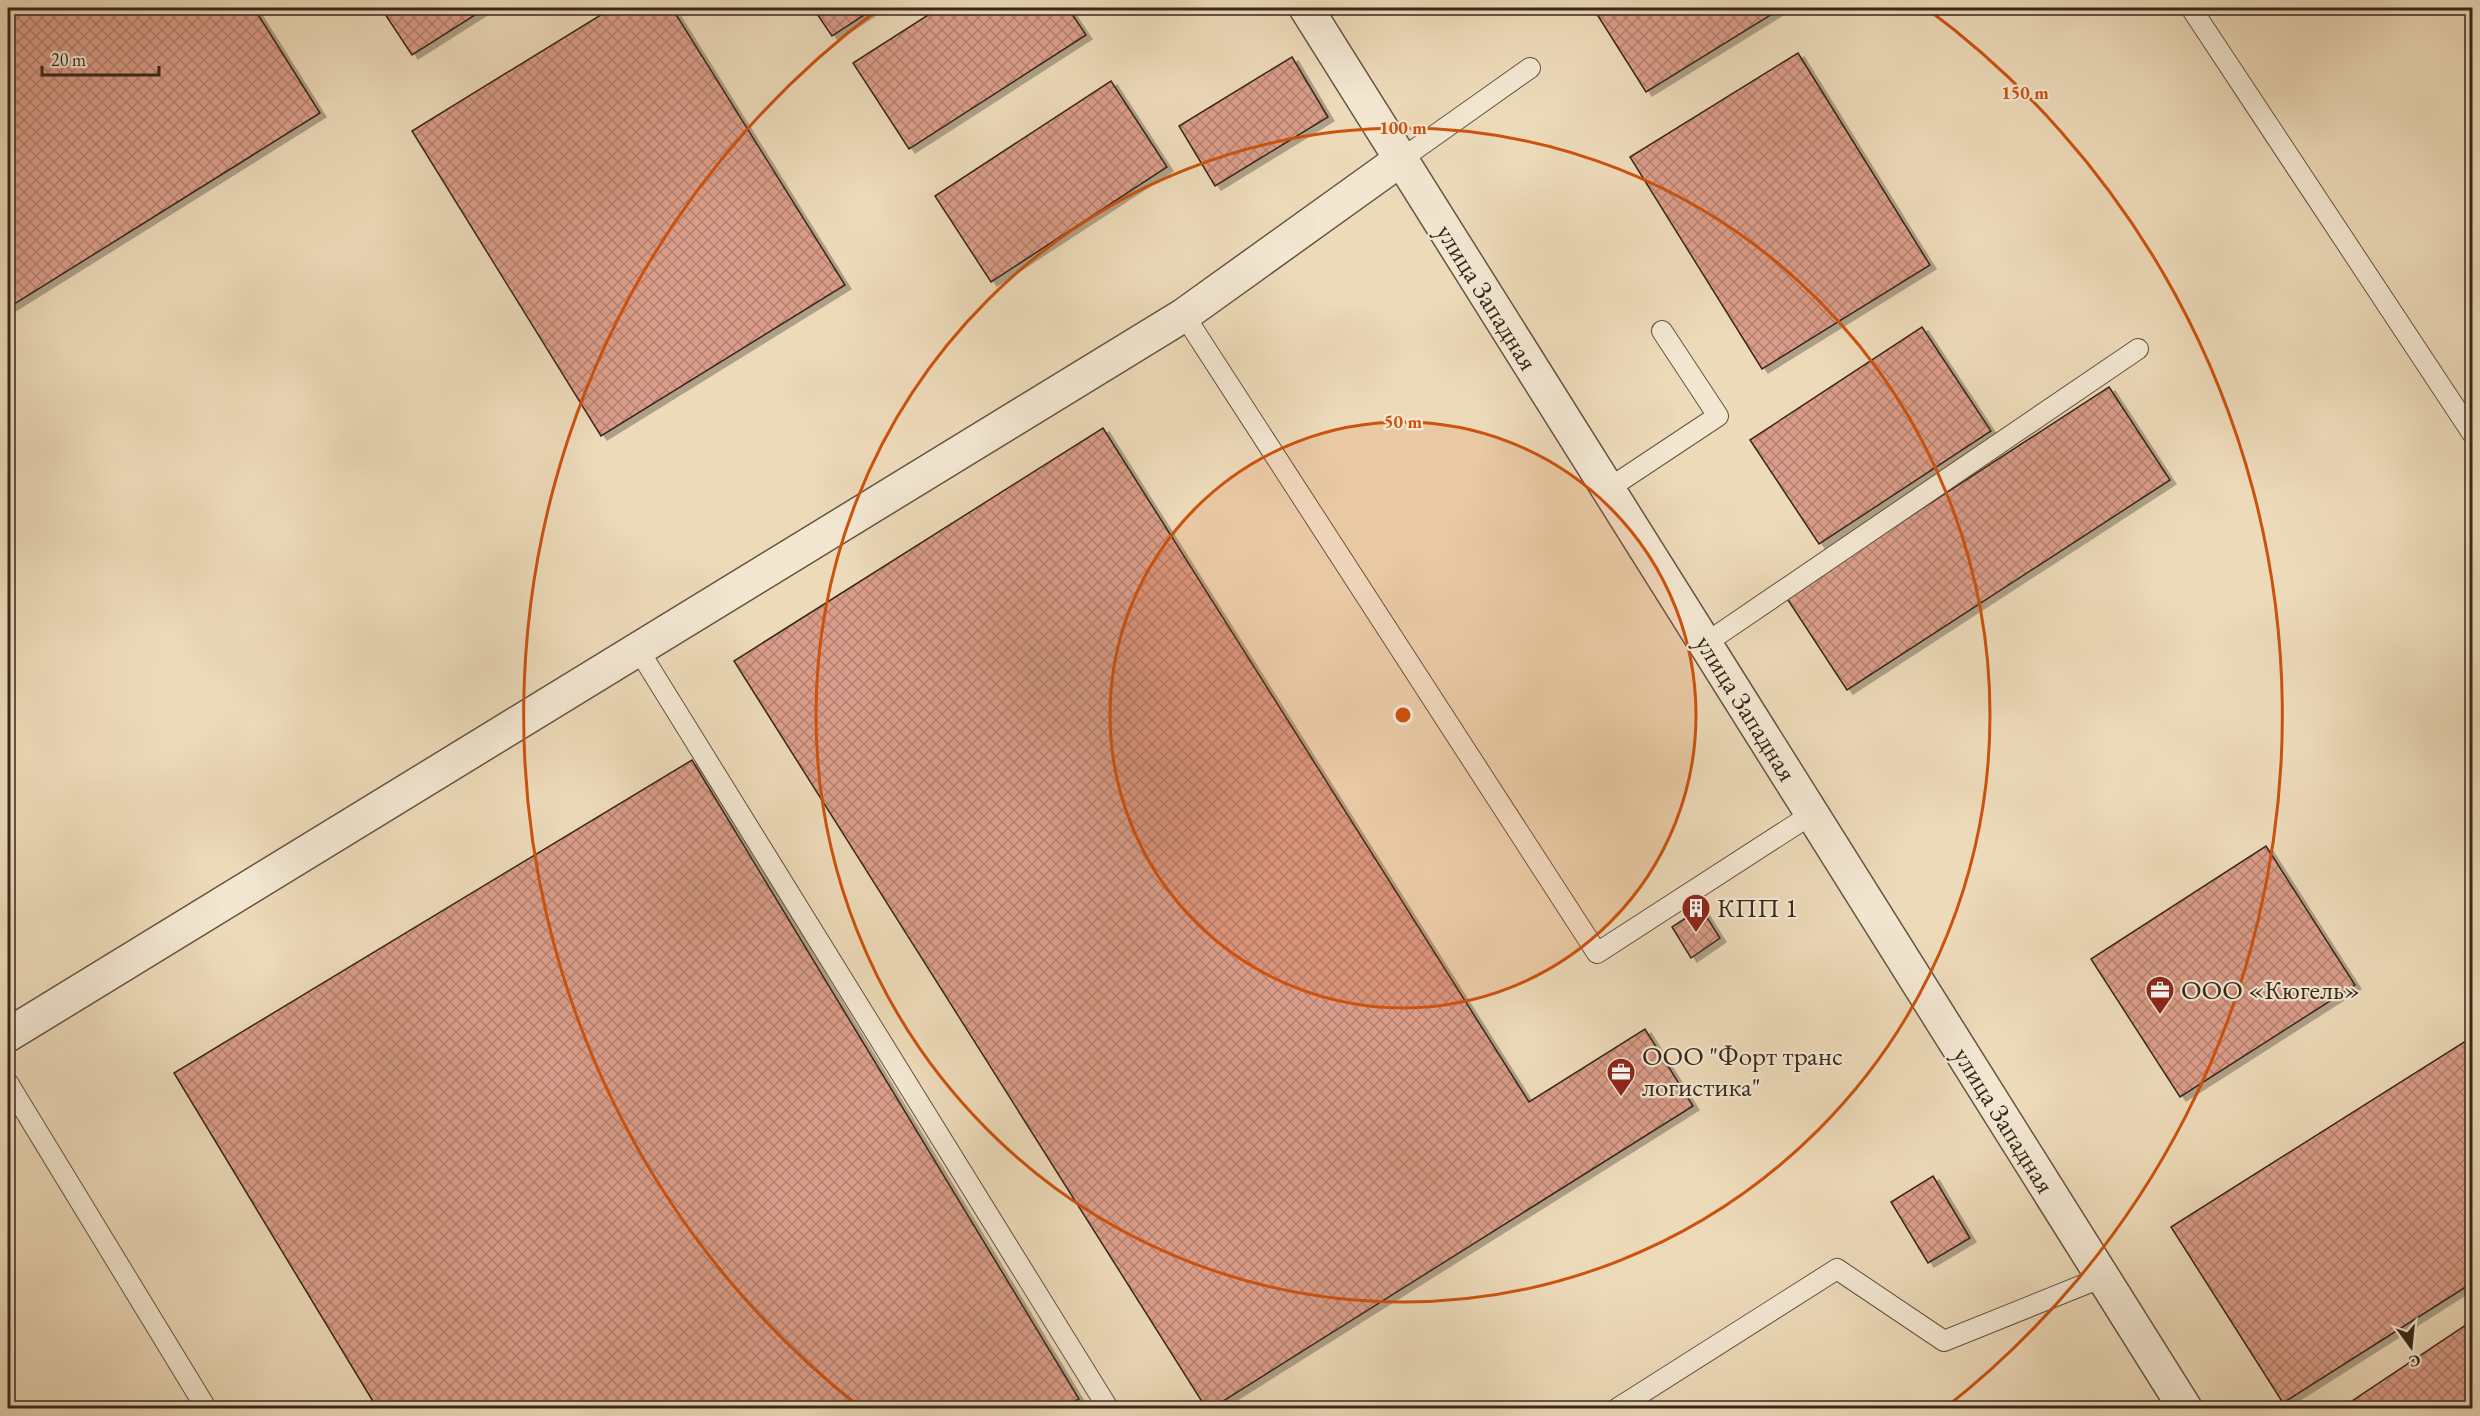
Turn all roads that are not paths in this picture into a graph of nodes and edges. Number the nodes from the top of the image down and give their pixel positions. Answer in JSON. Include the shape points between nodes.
{"nodes":[{"id":1,"x":1306,"y":8,"type":"edge"},
{"id":2,"x":2191,"y":8,"type":"edge"},
{"id":3,"x":1530,"y":68,"type":"dead end"},
{"id":4,"x":1400,"y":160,"type":"junction"},
{"id":5,"x":1184,"y":315,"type":"junction"},
{"id":6,"x":1662,"y":331,"type":"dead end"},
{"id":7,"x":2138,"y":349,"type":"dead end"},
{"id":8,"x":2472,"y":433,"type":"edge"},
{"id":9,"x":1608,"y":489,"type":"junction"},
{"id":10,"x":1706,"y":643,"type":"junction"},
{"id":11,"x":638,"y":649,"type":"junction"},
{"id":12,"x":1812,"y":814,"type":"junction"},
{"id":13,"x":8,"y":1035,"type":"edge"},
{"id":14,"x":8,"y":1083,"type":"edge"},
{"id":15,"x":2103,"y":1277,"type":"junction"},
{"id":16,"x":206,"y":1408,"type":"edge"},
{"id":17,"x":1108,"y":1408,"type":"edge"},
{"id":18,"x":1618,"y":1408,"type":"edge"},
{"id":19,"x":2185,"y":1408,"type":"edge"}],
"edges":[{"from":1,"to":4,"type":"street","name":"улица Западная"},
{"from":2,"to":8,"type":"lane"},
{"from":3,"to":4,"type":"lane"},
{"from":4,"to":5,"type":"street"},
{"from":4,"to":9,"type":"street","name":"улица Западная"},
{"from":5,"to":11,"type":"street"},
{"from":5,"to":12,"type":"lane","via":[[1597,953]]},
{"from":6,"to":9,"type":"lane","via":[[1718,416]]},
{"from":7,"to":10,"type":"lane"},
{"from":9,"to":10,"type":"street","name":"улица Западная"},
{"from":10,"to":12,"type":"street","name":"улица Западная"},
{"from":11,"to":13,"type":"street"},
{"from":11,"to":17,"type":"lane"},
{"from":12,"to":15,"type":"street","name":"улица Западная"},
{"from":14,"to":16,"type":"lane"},
{"from":15,"to":18,"type":"lane","via":[[1944,1341],[1838,1269]]},
{"from":15,"to":19,"type":"street","name":"улица Западная"}]}
